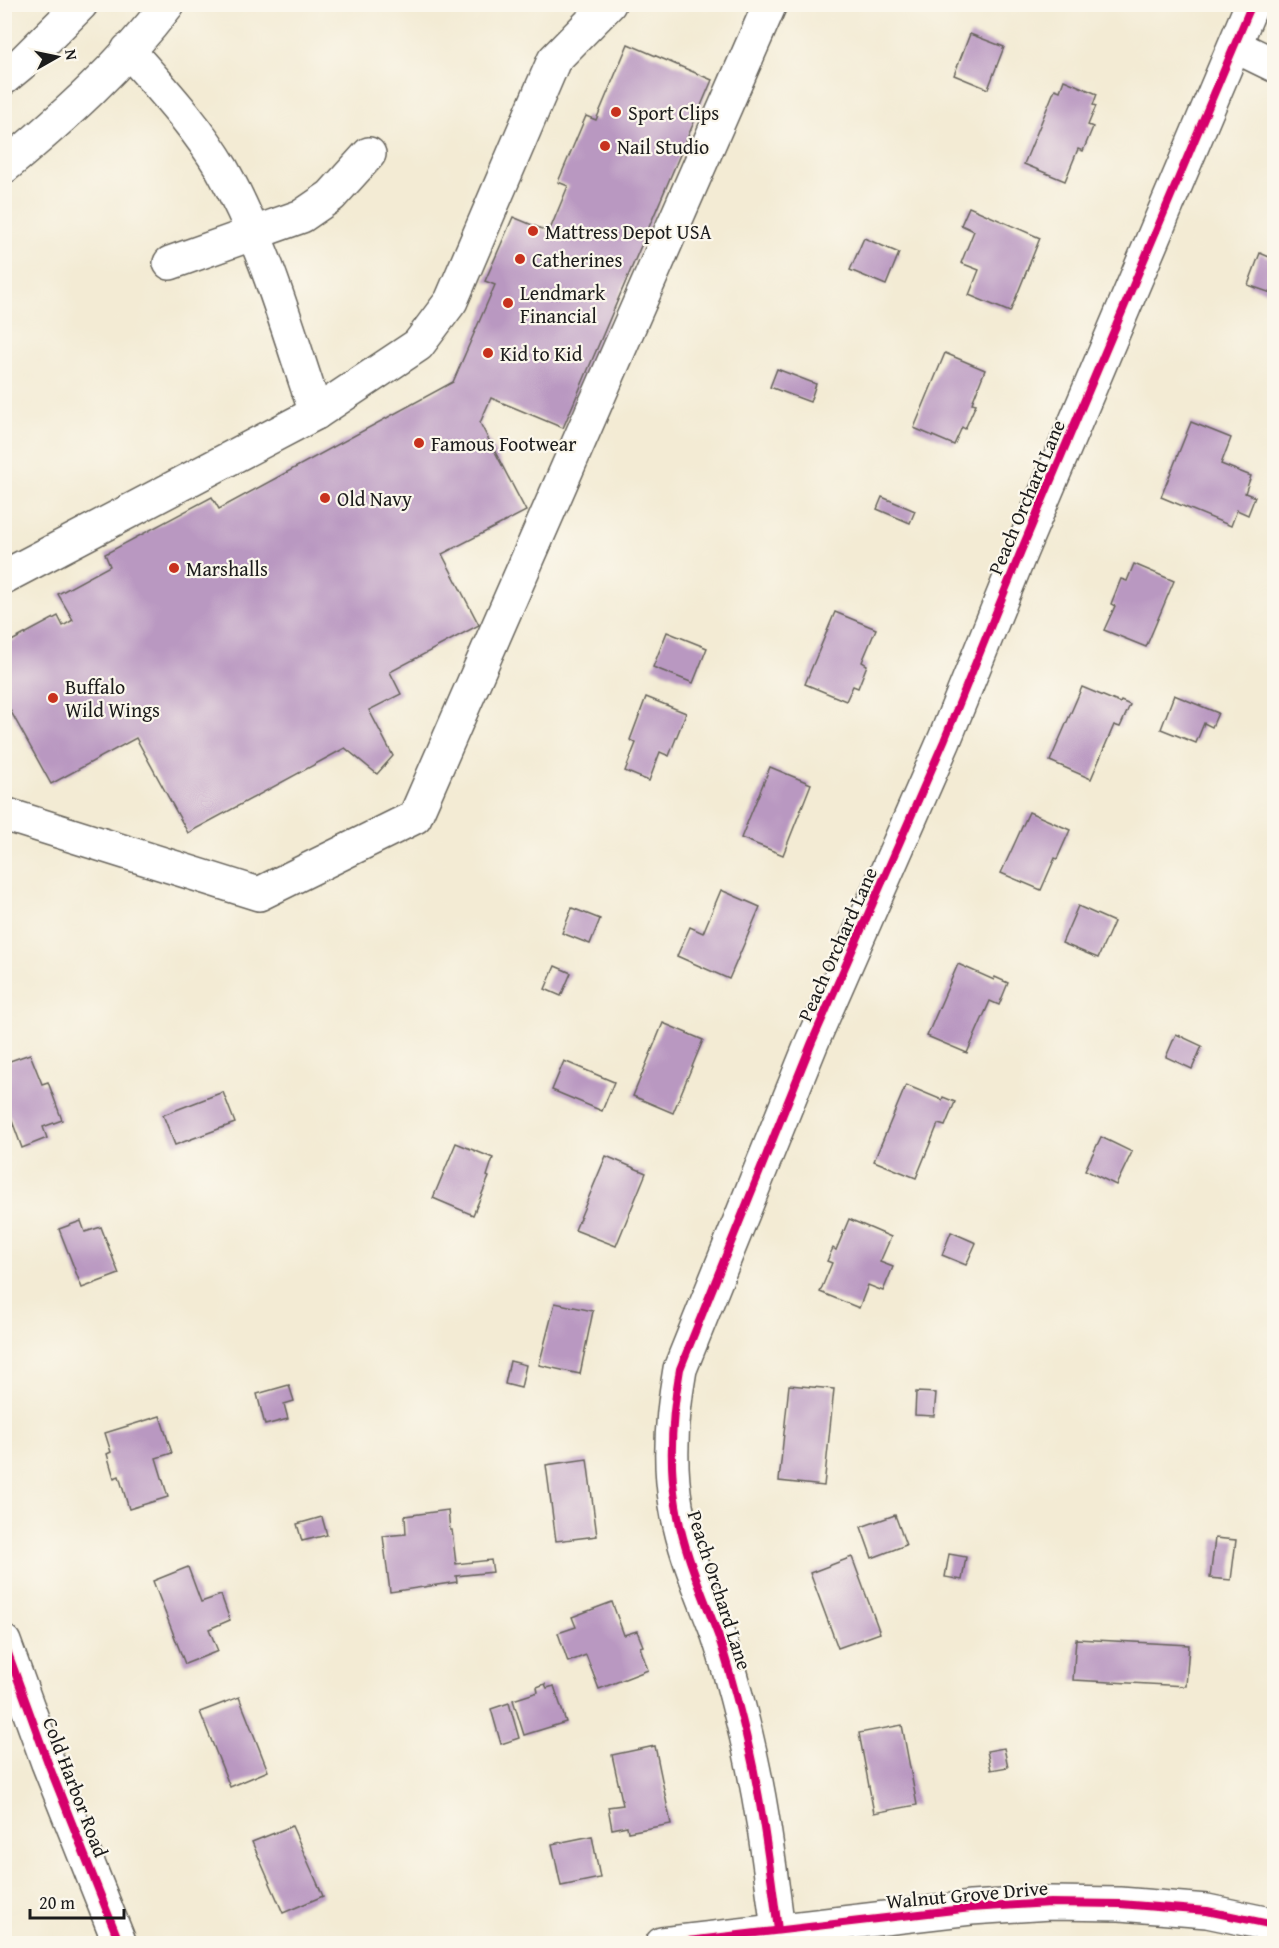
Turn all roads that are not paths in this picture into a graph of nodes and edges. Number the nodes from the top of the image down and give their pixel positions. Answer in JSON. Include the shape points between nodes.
{"nodes":[{"id":1,"x":81,"y":4,"type":"edge"},
{"id":2,"x":168,"y":4,"type":"edge"},
{"id":3,"x":609,"y":4,"type":"edge"},
{"id":4,"x":770,"y":4,"type":"edge"},
{"id":5,"x":1252,"y":4,"type":"edge"},
{"id":6,"x":1235,"y":46,"type":"junction"},
{"id":7,"x":128,"y":50,"type":"junction"},
{"id":8,"x":1275,"y":65,"type":"edge"},
{"id":9,"x":4,"y":78,"type":"edge"},
{"id":10,"x":369,"y":154,"type":"dead end"},
{"id":11,"x":4,"y":167,"type":"edge"},
{"id":12,"x":254,"y":234,"type":"junction"},
{"id":13,"x":170,"y":263,"type":"dead end"},
{"id":14,"x":316,"y":412,"type":"junction"},
{"id":15,"x":4,"y":577,"type":"edge"},
{"id":16,"x":4,"y":814,"type":"edge"},
{"id":17,"x":4,"y":1642,"type":"edge"},
{"id":18,"x":1275,"y":1925,"type":"edge"},
{"id":19,"x":777,"y":1930,"type":"junction"},
{"id":20,"x":120,"y":1944,"type":"edge"},
{"id":21,"x":662,"y":1944,"type":"edge"}],
"edges":[{"from":1,"to":9,"type":"street"},
{"from":2,"to":7,"type":"street"},
{"from":3,"to":14,"type":"street","via":[[554,60],[451,301],[418,345]]},
{"from":4,"to":16,"type":"street","via":[[415,817],[259,894]]},
{"from":5,"to":6,"type":"street","name":"Peach Orchard Lane"},
{"from":6,"to":8,"type":"street"},
{"from":6,"to":19,"type":"street","name":"Peach Orchard Lane","via":[[944,741],[812,1042],[680,1369],[671,1452],[675,1505],[687,1556],[718,1637],[742,1719],[767,1841]]},
{"from":7,"to":11,"type":"street","via":[[53,126]]},
{"from":7,"to":12,"type":"street","via":[[185,115],[221,168]]},
{"from":10,"to":12,"type":"street","via":[[331,196],[302,216]]},
{"from":12,"to":13,"type":"street"},
{"from":12,"to":14,"type":"street"},
{"from":14,"to":15,"type":"street"},
{"from":17,"to":20,"type":"street","name":"Cold Harbor Road"},
{"from":18,"to":19,"type":"street","name":"Walnut Grove Drive","via":[[1208,1911],[1050,1903]]},
{"from":19,"to":21,"type":"street","name":"Walnut Grove Drive"}]}
